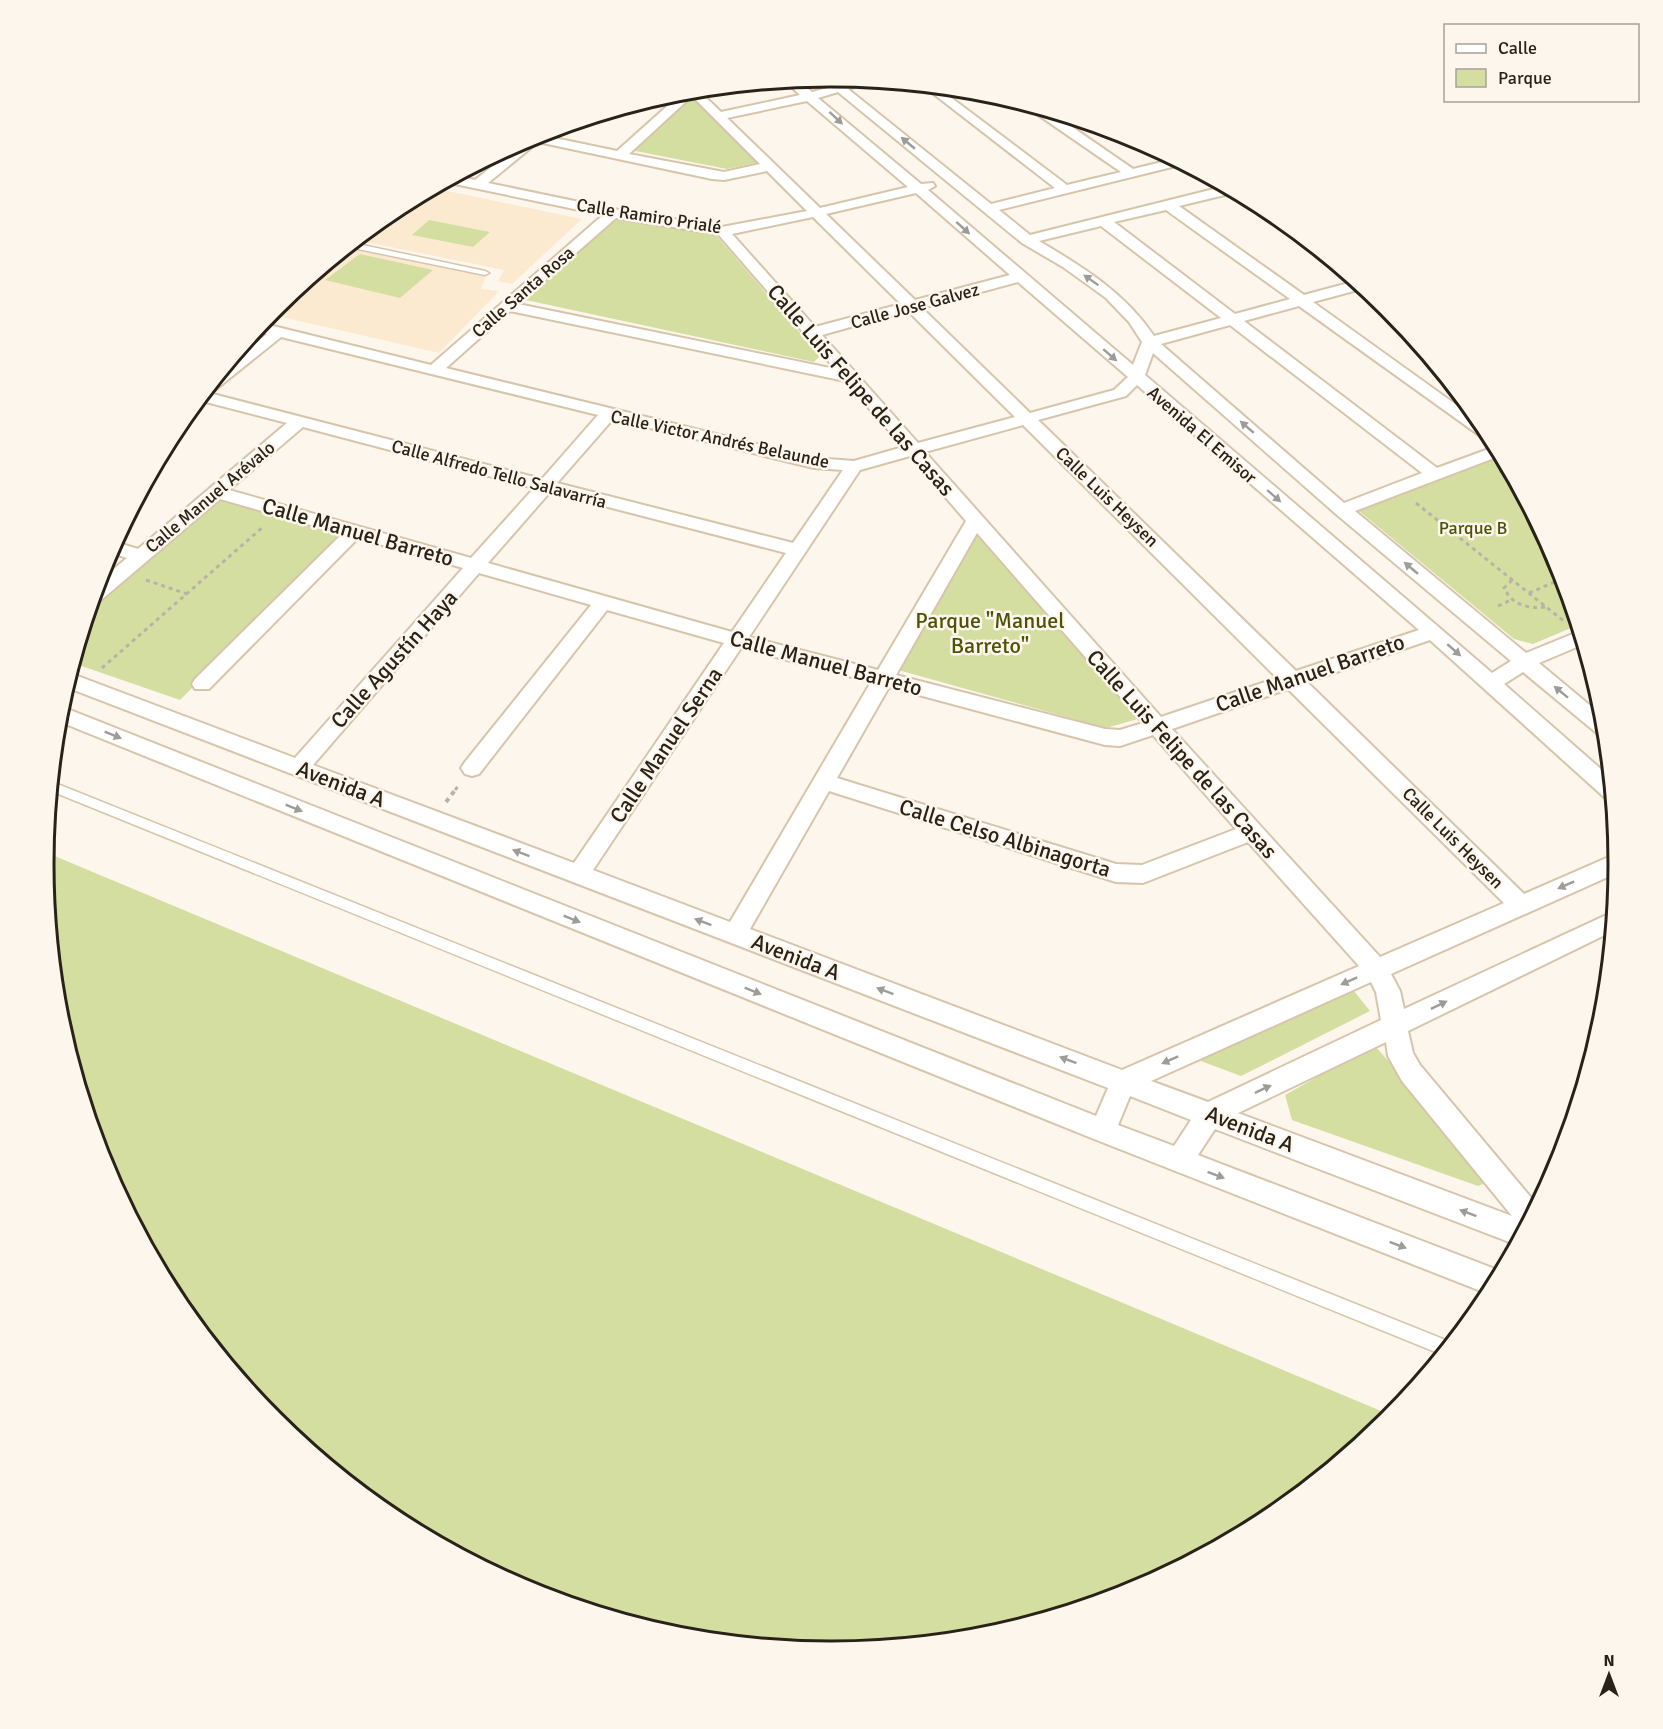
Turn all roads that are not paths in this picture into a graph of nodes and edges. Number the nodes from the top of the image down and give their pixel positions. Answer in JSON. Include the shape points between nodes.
{"nodes":[{"id":1,"x":801,"y":88,"type":"edge"},
{"id":2,"x":842,"y":88,"type":"joint"},
{"id":3,"x":940,"y":95,"type":"edge"},
{"id":4,"x":812,"y":96,"type":"junction"},
{"id":5,"x":701,"y":99,"type":"edge"},
{"id":6,"x":678,"y":102,"type":"edge"},
{"id":7,"x":718,"y":116,"type":"junction"},
{"id":8,"x":1053,"y":119,"type":"edge"},
{"id":9,"x":554,"y":139,"type":"edge"},
{"id":10,"x":516,"y":154,"type":"edge"},
{"id":11,"x":619,"y":156,"type":"junction"},
{"id":12,"x":1168,"y":164,"type":"edge"},
{"id":13,"x":770,"y":166,"type":"junction"},
{"id":14,"x":1131,"y":173,"type":"junction"},
{"id":15,"x":953,"y":180,"type":"junction"},
{"id":16,"x":462,"y":181,"type":"edge"},
{"id":17,"x":479,"y":184,"type":"junction"},
{"id":18,"x":919,"y":189,"type":"junction"},
{"id":19,"x":1064,"y":189,"type":"junction"},
{"id":20,"x":1221,"y":192,"type":"edge"},
{"id":21,"x":1168,"y":205,"type":"junction"},
{"id":22,"x":988,"y":209,"type":"junction"},
{"id":23,"x":817,"y":212,"type":"junction"},
{"id":24,"x":613,"y":213,"type":"junction"},
{"id":25,"x":1104,"y":221,"type":"junction"},
{"id":26,"x":722,"y":231,"type":"junction"},
{"id":27,"x":1028,"y":240,"type":"junction"},
{"id":28,"x":361,"y":246,"type":"edge"},
{"id":29,"x":485,"y":273,"type":"dead end"},
{"id":30,"x":1019,"y":278,"type":"junction"},
{"id":31,"x":1351,"y":287,"type":"edge"},
{"id":32,"x":1305,"y":301,"type":"junction"},
{"id":33,"x":508,"y":306,"type":"junction"},
{"id":34,"x":914,"y":307,"type":"junction"},
{"id":35,"x":1234,"y":320,"type":"junction"},
{"id":36,"x":268,"y":330,"type":"edge"},
{"id":37,"x":278,"y":332,"type":"junction"},
{"id":38,"x":811,"y":333,"type":"junction"},
{"id":39,"x":1150,"y":342,"type":"junction"},
{"id":40,"x":236,"y":366,"type":"edge"},
{"id":41,"x":433,"y":371,"type":"junction"},
{"id":42,"x":850,"y":377,"type":"junction"},
{"id":43,"x":1136,"y":378,"type":"junction"},
{"id":44,"x":210,"y":398,"type":"edge"},
{"id":45,"x":608,"y":414,"type":"junction"},
{"id":46,"x":1027,"y":418,"type":"junction"},
{"id":47,"x":1468,"y":418,"type":"edge"},
{"id":48,"x":299,"y":422,"type":"junction"},
{"id":49,"x":913,"y":450,"type":"junction"},
{"id":50,"x":1491,"y":453,"type":"edge"},
{"id":51,"x":854,"y":466,"type":"junction"},
{"id":52,"x":1434,"y":475,"type":"junction"},
{"id":53,"x":545,"y":486,"type":"junction"},
{"id":54,"x":216,"y":492,"type":"junction"},
{"id":55,"x":1342,"y":510,"type":"junction"},
{"id":56,"x":975,"y":521,"type":"junction"},
{"id":57,"x":355,"y":531,"type":"junction"},
{"id":58,"x":121,"y":550,"type":"edge"},
{"id":59,"x":796,"y":550,"type":"junction"},
{"id":60,"x":140,"y":556,"type":"junction"},
{"id":61,"x":478,"y":565,"type":"junction"},
{"id":62,"x":106,"y":586,"type":"edge"},
{"id":63,"x":604,"y":601,"type":"junction"},
{"id":64,"x":1573,"y":631,"type":"edge"},
{"id":65,"x":1432,"y":632,"type":"junction"},
{"id":66,"x":737,"y":640,"type":"junction"},
{"id":67,"x":1524,"y":662,"type":"junction"},
{"id":68,"x":884,"y":678,"type":"junction"},
{"id":69,"x":1293,"y":678,"type":"junction"},
{"id":70,"x":76,"y":683,"type":"edge"},
{"id":71,"x":1491,"y":683,"type":"junction"},
{"id":72,"x":202,"y":684,"type":"dead end"},
{"id":73,"x":68,"y":717,"type":"edge"},
{"id":74,"x":1595,"y":720,"type":"edge"},
{"id":75,"x":1156,"y":726,"type":"junction"},
{"id":76,"x":298,"y":768,"type":"junction"},
{"id":77,"x":472,"y":768,"type":"road end"},
{"id":78,"x":825,"y":782,"type":"junction"},
{"id":79,"x":1604,"y":784,"type":"edge"},
{"id":80,"x":58,"y":789,"type":"edge"},
{"id":81,"x":1251,"y":832,"type":"junction"},
{"id":82,"x":1609,"y":866,"type":"edge"},
{"id":83,"x":578,"y":874,"type":"junction"},
{"id":84,"x":1521,"y":905,"type":"junction"},
{"id":85,"x":1606,"y":924,"type":"edge"},
{"id":86,"x":735,"y":934,"type":"junction"},
{"id":87,"x":1376,"y":969,"type":"junction"},
{"id":88,"x":1395,"y":1027,"type":"junction"},
{"id":89,"x":1123,"y":1081,"type":"junction"},
{"id":90,"x":1210,"y":1114,"type":"junction"},
{"id":91,"x":1103,"y":1131,"type":"junction"},
{"id":92,"x":1179,"y":1161,"type":"junction"},
{"id":93,"x":1526,"y":1213,"type":"edge"},
{"id":94,"x":1525,"y":1215,"type":"edge"},
{"id":95,"x":1488,"y":1280,"type":"edge"},
{"id":96,"x":1441,"y":1346,"type":"edge"}],
"edges":[{"from":1,"to":4,"type":"street","name":"Avenida El Emisor"},
{"from":2,"to":4,"type":"street"},
{"from":15,"to":2,"type":"street","name":"Avenida El Emisor","one_way":true},
{"from":3,"to":19,"type":"street"},
{"from":4,"to":7,"type":"street"},
{"from":4,"to":18,"type":"street","name":"Avenida El Emisor","one_way":true},
{"from":5,"to":7,"type":"street","name":"Calle Luis Heysen"},
{"from":6,"to":11,"type":"street"},
{"from":7,"to":13,"type":"street","name":"Calle Luis Heysen"},
{"from":8,"to":14,"type":"street"},
{"from":9,"to":11,"type":"street"},
{"from":10,"to":17,"type":"street"},
{"from":11,"to":13,"type":"street","via":[[724,176]]},
{"from":12,"to":14,"type":"street"},
{"from":13,"to":23,"type":"street","name":"Calle Luis Heysen"},
{"from":14,"to":19,"type":"street"},
{"from":15,"to":18,"type":"street","name":"Calle Ramiro Prialé"},
{"from":15,"to":22,"type":"street","name":"Avenida El Emisor"},
{"from":16,"to":17,"type":"street","name":"Calle Ramiro Prialé"},
{"from":17,"to":24,"type":"street","name":"Calle Ramiro Prialé"},
{"from":18,"to":23,"type":"street","name":"Calle Ramiro Prialé"},
{"from":18,"to":30,"type":"street","name":"Avenida El Emisor","one_way":true},
{"from":19,"to":22,"type":"street"},
{"from":20,"to":21,"type":"street"},
{"from":21,"to":25,"type":"street"},
{"from":21,"to":32,"type":"street"},
{"from":22,"to":27,"type":"street","name":"Avenida El Emisor"},
{"from":23,"to":26,"type":"street","name":"Calle Ramiro Prialé"},
{"from":23,"to":34,"type":"street","name":"Calle Luis Heysen"},
{"from":24,"to":26,"type":"street","name":"Calle Ramiro Prialé"},
{"from":24,"to":33,"type":"street","name":"Calle Santa Rosa"},
{"from":25,"to":27,"type":"street"},
{"from":25,"to":35,"type":"street"},
{"from":26,"to":38,"type":"street","name":"Calle Luis Felipe de las Casas"},
{"from":39,"to":27,"type":"street","name":"Avenida El Emisor","one_way":true,"via":[[1135,319],[1111,295]]},
{"from":28,"to":29,"type":"lane"},
{"from":30,"to":34,"type":"street","name":"Calle Jose Galvez"},
{"from":30,"to":43,"type":"street","name":"Avenida El Emisor","one_way":true},
{"from":31,"to":32,"type":"street"},
{"from":32,"to":35,"type":"street"},
{"from":32,"to":47,"type":"street"},
{"from":33,"to":41,"type":"street","name":"Calle Santa Rosa"},
{"from":33,"to":42,"type":"street"},
{"from":34,"to":38,"type":"street","name":"Calle Jose Galvez"},
{"from":34,"to":46,"type":"street","name":"Calle Luis Heysen"},
{"from":35,"to":39,"type":"street"},
{"from":35,"to":52,"type":"street"},
{"from":36,"to":37,"type":"street","name":"Calle Victor Andrés Belaunde"},
{"from":37,"to":40,"type":"street"},
{"from":37,"to":41,"type":"street","name":"Calle Victor Andrés Belaunde"},
{"from":38,"to":42,"type":"street","name":"Calle Luis Felipe de las Casas"},
{"from":39,"to":43,"type":"street"},
{"from":55,"to":39,"type":"street","name":"Avenida El Emisor","one_way":true},
{"from":41,"to":45,"type":"street","name":"Calle Victor Andrés Belaunde"},
{"from":42,"to":49,"type":"street","name":"Calle Luis Felipe de las Casas"},
{"from":43,"to":46,"type":"street","name":"Calle Victor Andrés Belaunde","via":[[1120,393]]},
{"from":43,"to":65,"type":"street","name":"Avenida El Emisor","one_way":true},
{"from":44,"to":48,"type":"street","name":"Calle Alfredo Tello Salavarría"},
{"from":45,"to":51,"type":"street","name":"Calle Victor Andrés Belaunde","via":[[814,463]]},
{"from":45,"to":53,"type":"street","name":"Calle Agustín Haya"},
{"from":46,"to":49,"type":"street","name":"Calle Victor Andrés Belaunde"},
{"from":46,"to":69,"type":"street","name":"Calle Luis Heysen"},
{"from":48,"to":53,"type":"street","name":"Calle Alfredo Tello Salavarría"},
{"from":48,"to":54,"type":"street","name":"Calle Manuel Arévalo"},
{"from":49,"to":51,"type":"street","name":"Calle Victor Andrés Belaunde"},
{"from":49,"to":56,"type":"street","name":"Calle Luis Felipe de las Casas"},
{"from":50,"to":52,"type":"street"},
{"from":51,"to":59,"type":"street","name":"Calle Manuel Serna"},
{"from":52,"to":55,"type":"street"},
{"from":53,"to":59,"type":"street","name":"Calle Alfredo Tello Salavarría"},
{"from":53,"to":61,"type":"street","name":"Calle Agustín Haya"},
{"from":54,"to":57,"type":"street","name":"Calle Manuel Barreto"},
{"from":54,"to":60,"type":"street","name":"Calle Manuel Arévalo"},
{"from":67,"to":55,"type":"street","name":"Avenida El Emisor","one_way":true},
{"from":56,"to":68,"type":"street"},
{"from":56,"to":75,"type":"street","name":"Calle Luis Felipe de las Casas"},
{"from":57,"to":61,"type":"street","name":"Calle Manuel Barreto"},
{"from":57,"to":72,"type":"street"},
{"from":58,"to":60,"type":"street"},
{"from":59,"to":66,"type":"street","name":"Calle Manuel Serna"},
{"from":60,"to":62,"type":"street","name":"Calle Manuel Arévalo"},
{"from":61,"to":63,"type":"street","name":"Calle Manuel Barreto"},
{"from":61,"to":76,"type":"street","name":"Calle Agustín Haya"},
{"from":63,"to":66,"type":"street","name":"Calle Manuel Barreto"},
{"from":63,"to":77,"type":"street"},
{"from":64,"to":67,"type":"street"},
{"from":65,"to":69,"type":"street","name":"Calle Manuel Barreto"},
{"from":65,"to":71,"type":"street","name":"Avenida El Emisor","one_way":true},
{"from":66,"to":68,"type":"street","name":"Calle Manuel Barreto"},
{"from":66,"to":83,"type":"street","name":"Calle Manuel Serna"},
{"from":67,"to":71,"type":"street"},
{"from":74,"to":67,"type":"street","name":"Avenida El Emisor","one_way":true},
{"from":68,"to":75,"type":"street","name":"Calle Manuel Barreto","via":[[1105,737],[1120,738]]},
{"from":68,"to":78,"type":"street"},
{"from":69,"to":75,"type":"street","name":"Calle Manuel Barreto"},
{"from":69,"to":84,"type":"street","name":"Calle Luis Heysen"},
{"from":70,"to":76,"type":"street","name":"Avenida A"},
{"from":71,"to":79,"type":"street","name":"Avenida El Emisor"},
{"from":73,"to":91,"type":"street","name":"Avenida A","one_way":true},
{"from":75,"to":81,"type":"street","name":"Calle Luis Felipe de las Casas"},
{"from":83,"to":76,"type":"street","name":"Avenida A","one_way":true},
{"from":78,"to":81,"type":"street","name":"Calle Celso Albinagorta","via":[[1116,873],[1143,874]]},
{"from":78,"to":86,"type":"street"},
{"from":80,"to":96,"type":"lane"},
{"from":81,"to":87,"type":"street","name":"Calle Luis Felipe de las Casas"},
{"from":82,"to":84,"type":"street","one_way":true},
{"from":86,"to":83,"type":"street","name":"Avenida A","one_way":true},
{"from":84,"to":87,"type":"street"},
{"from":88,"to":85,"type":"street","one_way":true},
{"from":89,"to":86,"type":"street","name":"Avenida A","one_way":true},
{"from":87,"to":88,"type":"street","name":"Calle Luis Felipe de las Casas","via":[[1388,992]]},
{"from":87,"to":89,"type":"street","one_way":true},
{"from":90,"to":88,"type":"street","one_way":true},
{"from":88,"to":93,"type":"street","name":"Calle Luis Felipe de las Casas","via":[[1401,1056],[1411,1073]]},
{"from":89,"to":90,"type":"street","name":"Avenida A"},
{"from":89,"to":91,"type":"street"},
{"from":90,"to":92,"type":"street"},
{"from":94,"to":90,"type":"street","name":"Avenida A","one_way":true},
{"from":91,"to":92,"type":"street","name":"Avenida A"},
{"from":92,"to":95,"type":"street","name":"Avenida A","one_way":true}]}
